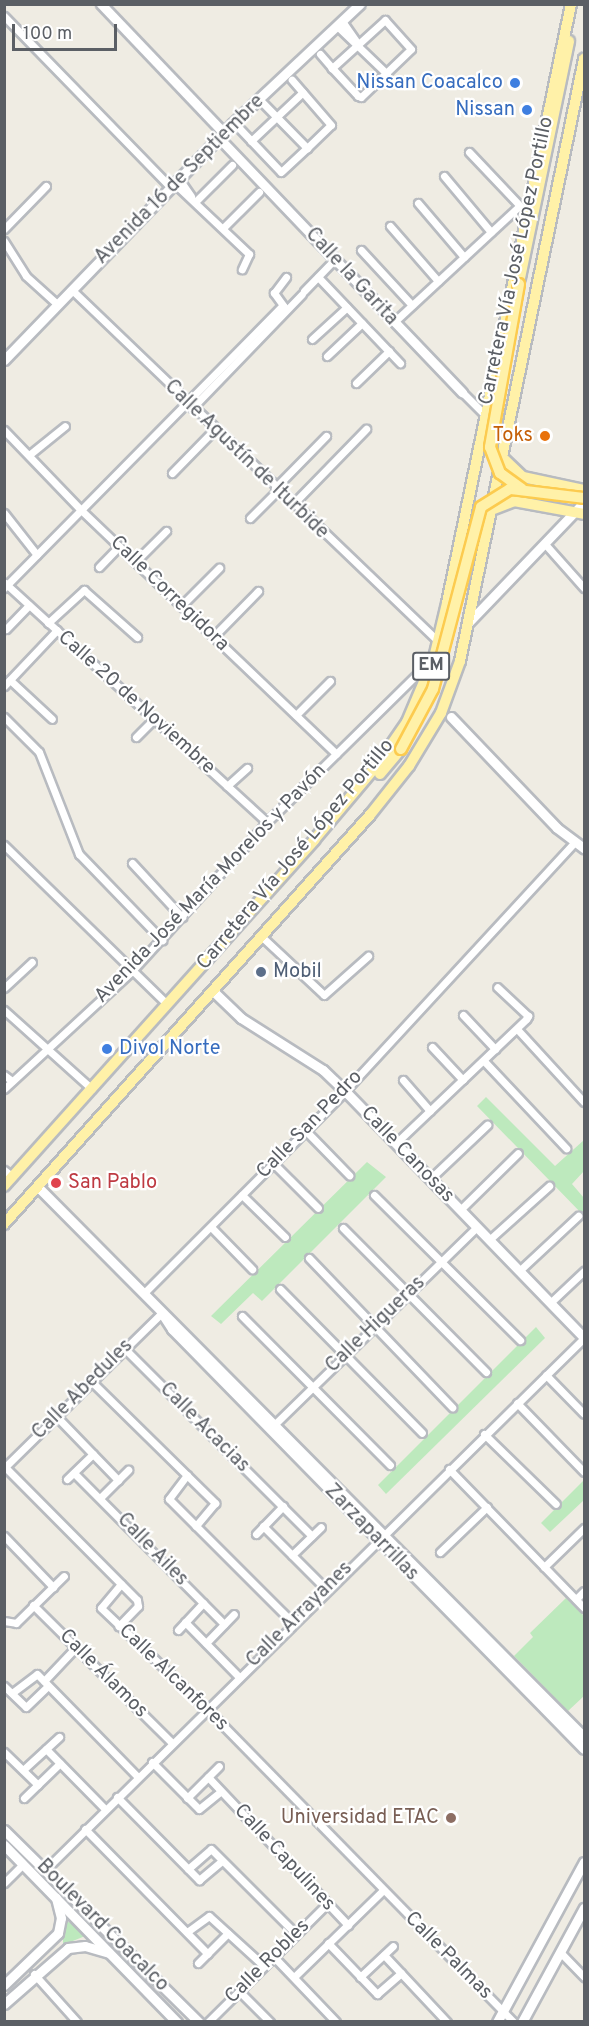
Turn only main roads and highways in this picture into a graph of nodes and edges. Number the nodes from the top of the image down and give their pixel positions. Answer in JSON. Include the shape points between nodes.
{"nodes":[{"id":1,"x":572,"y":4,"type":"edge"},
{"id":2,"x":585,"y":59,"type":"edge"},
{"id":3,"x":582,"y":88,"type":"edge"},
{"id":4,"x":503,"y":458,"type":"junction"},
{"id":5,"x":584,"y":496,"type":"edge"},
{"id":6,"x":491,"y":510,"type":"junction"},
{"id":7,"x":581,"y":514,"type":"edge"},
{"id":8,"x":314,"y":840,"type":"junction"},
{"id":9,"x":9,"y":1173,"type":"edge"},
{"id":10,"x":4,"y":1186,"type":"edge"},
{"id":11,"x":4,"y":1224,"type":"edge"}],
"edges":[{"from":1,"to":5,"type":"main road","bridge":true,"via":[[566,69],[490,447],[492,460],[508,482],[525,490]]},
{"from":1,"to":8,"type":"main road","name":"Carretera Vía José López Portillo","number":"EM","via":[[522,207],[485,415],[434,658],[407,722],[378,764]]},
{"from":2,"to":3,"type":"main road","name":"Carretera Vía José López Portillo","number":"EM"},
{"from":3,"to":4,"type":"main road","name":"Carretera Vía José López Portillo","number":"EM"},
{"from":4,"to":5,"type":"main road","via":[[523,477]]},
{"from":4,"to":6,"type":"main road","name":"Carretera Vía José López Portillo","number":"EM"},
{"from":5,"to":8,"type":"main road","bridge":true,"via":[[510,489],[488,500],[476,515],[432,689],[401,749]]},
{"from":6,"to":7,"type":"main road","via":[[514,501]]},
{"from":6,"to":11,"type":"main road","name":"Carretera Vía José López Portillo","number":"EM","via":[[446,715],[410,766]]},
{"from":8,"to":9,"type":"main road","name":"Carretera Vía José López Portillo","number":"EM","via":[[92,1089]]},
{"from":9,"to":10,"type":"main road","name":"Carretera Vía José López Portillo","number":"EM"}]}
